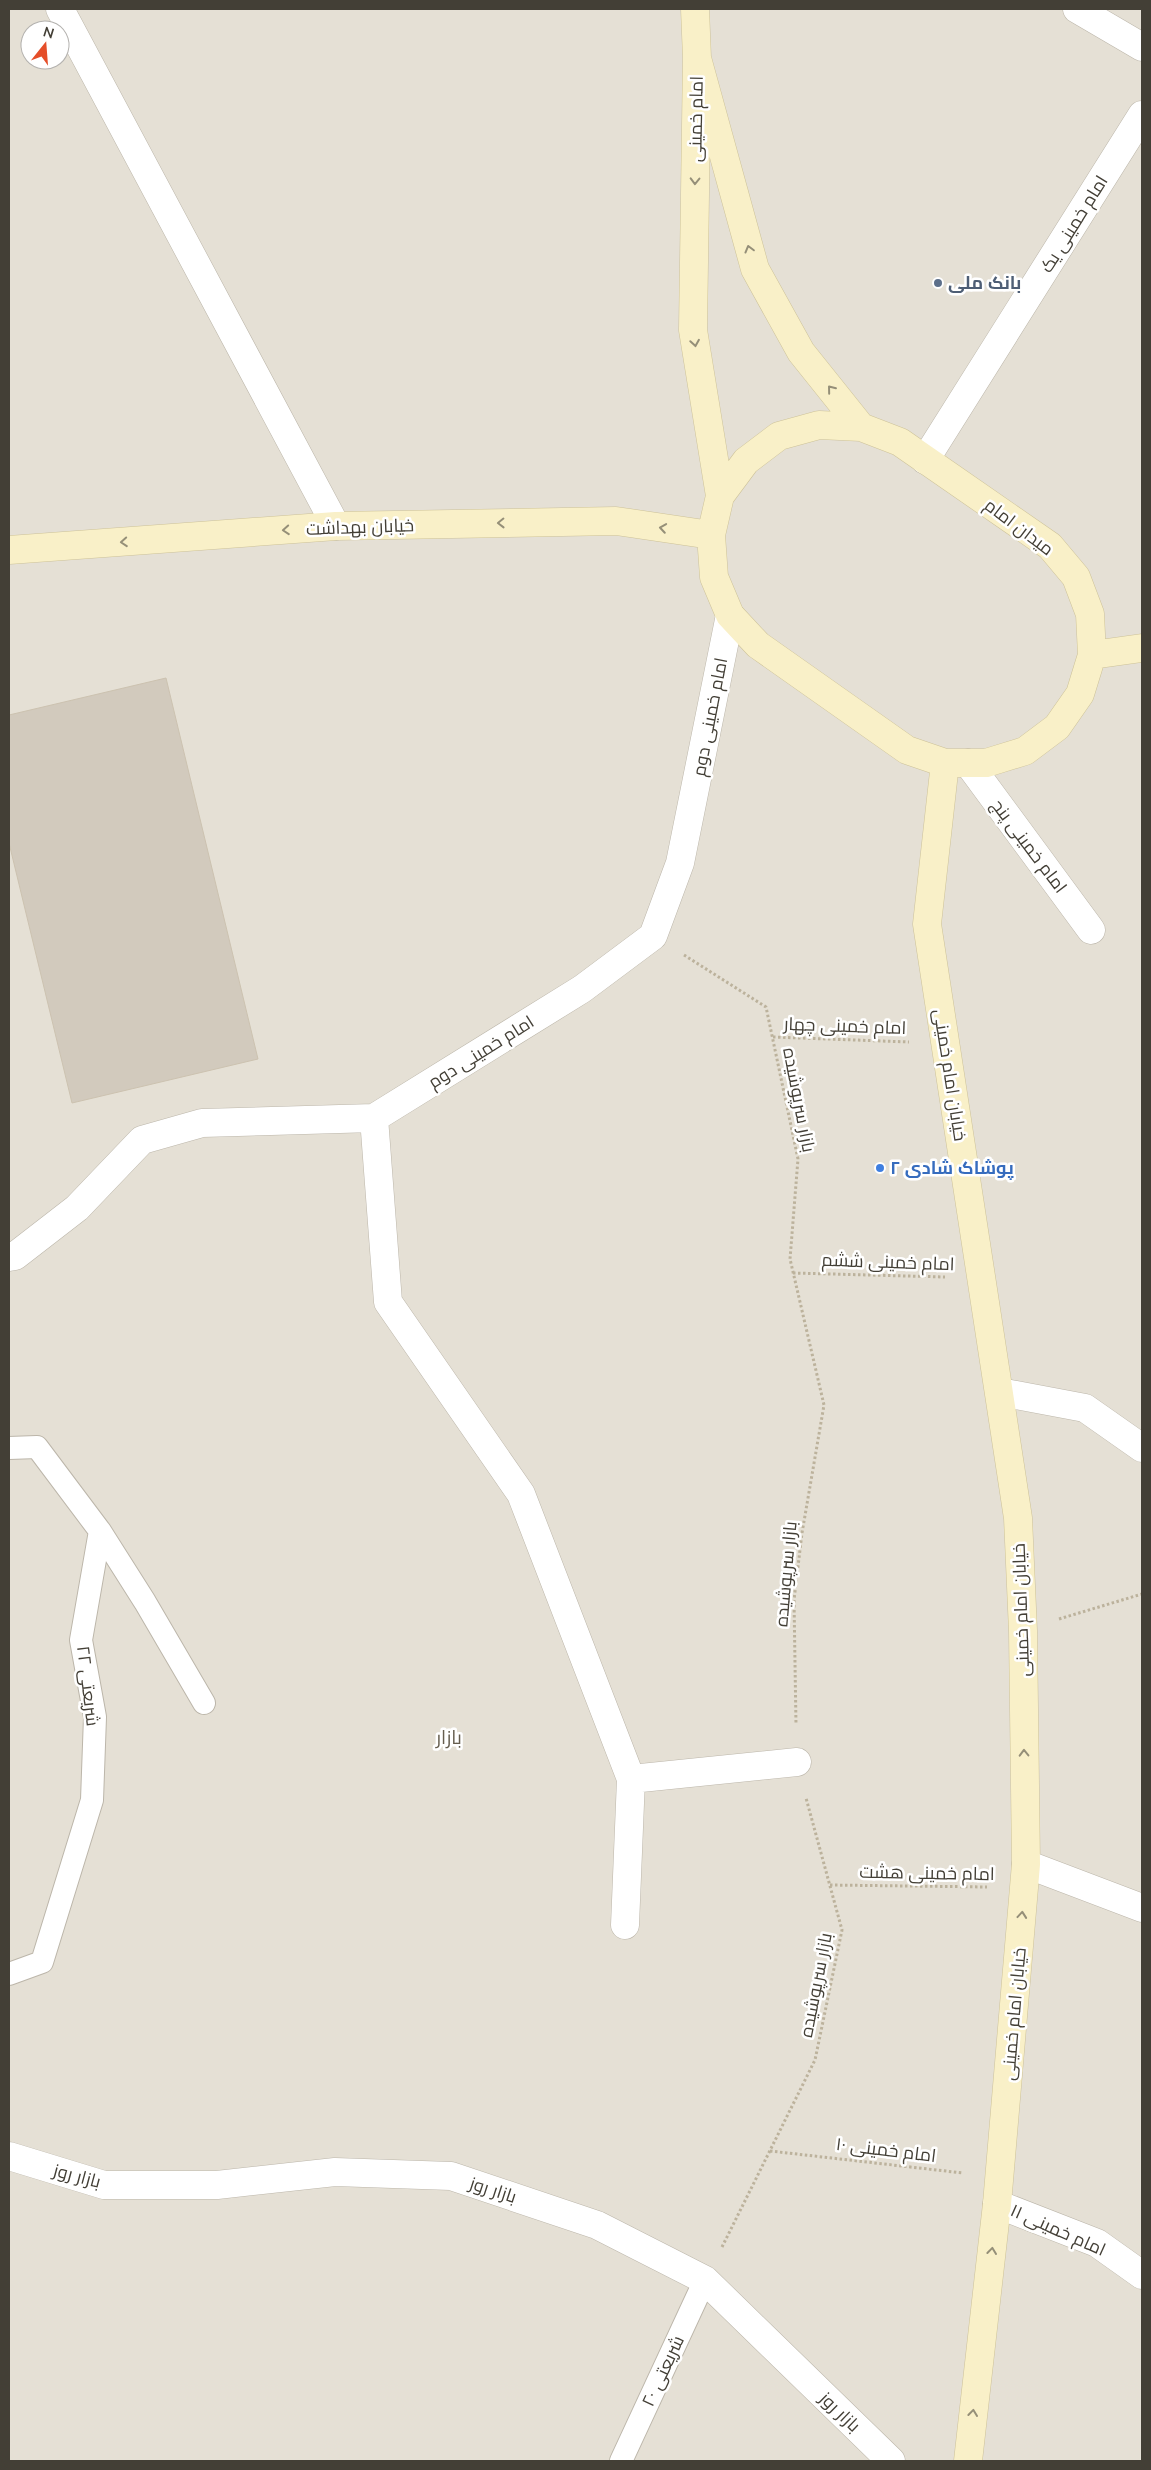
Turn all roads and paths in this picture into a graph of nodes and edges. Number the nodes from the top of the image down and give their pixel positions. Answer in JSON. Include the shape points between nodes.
{"nodes":[{"id":1,"x":60,"y":9,"type":"edge"},
{"id":2,"x":695,"y":9,"type":"edge"},
{"id":3,"x":1077,"y":9,"type":"edge"},
{"id":4,"x":1142,"y":47,"type":"edge"},
{"id":5,"x":697,"y":58,"type":"junction"},
{"id":6,"x":1142,"y":115,"type":"edge"},
{"id":7,"x":861,"y":427,"type":"junction"},
{"id":8,"x":925,"y":460,"type":"junction"},
{"id":9,"x":720,"y":496,"type":"junction"},
{"id":10,"x":336,"y":526,"type":"junction"},
{"id":11,"x":711,"y":535,"type":"junction"},
{"id":12,"x":9,"y":550,"type":"edge"},
{"id":13,"x":730,"y":615,"type":"junction"},
{"id":14,"x":1142,"y":648,"type":"edge"},
{"id":15,"x":1092,"y":655,"type":"junction"},
{"id":16,"x":956,"y":763,"type":"junction"},
{"id":17,"x":1091,"y":930,"type":"dead end"},
{"id":18,"x":653,"y":936,"type":"junction"},
{"id":19,"x":773,"y":1037,"type":"junction"},
{"id":20,"x":946,"y":1043,"type":"junction"},
{"id":21,"x":374,"y":1118,"type":"junction"},
{"id":22,"x":9,"y":1258,"type":"edge"},
{"id":23,"x":793,"y":1273,"type":"junction"},
{"id":24,"x":982,"y":1278,"type":"junction"},
{"id":25,"x":1000,"y":1392,"type":"junction"},
{"id":26,"x":9,"y":1448,"type":"edge"},
{"id":27,"x":1142,"y":1448,"type":"edge"},
{"id":28,"x":100,"y":1531,"type":"junction"},
{"id":29,"x":1142,"y":1594,"type":"edge"},
{"id":30,"x":1023,"y":1630,"type":"junction"},
{"id":31,"x":204,"y":1704,"type":"dead end"},
{"id":32,"x":796,"y":1762,"type":"junction"},
{"id":33,"x":631,"y":1779,"type":"junction"},
{"id":34,"x":1025,"y":1876,"type":"junction"},
{"id":35,"x":830,"y":1885,"type":"junction"},
{"id":36,"x":1142,"y":1908,"type":"edge"},
{"id":37,"x":624,"y":1925,"type":"dead end"},
{"id":38,"x":9,"y":1974,"type":"edge"},
{"id":39,"x":770,"y":2151,"type":"junction"},
{"id":40,"x":9,"y":2156,"type":"edge"},
{"id":41,"x":1000,"y":2177,"type":"junction"},
{"id":42,"x":998,"y":2204,"type":"junction"},
{"id":43,"x":1142,"y":2275,"type":"edge"},
{"id":44,"x":705,"y":2280,"type":"junction"},
{"id":45,"x":621,"y":2461,"type":"edge"},
{"id":46,"x":891,"y":2461,"type":"edge"},
{"id":47,"x":968,"y":2461,"type":"edge"}],
"edges":[{"from":1,"to":10,"type":"street"},
{"from":2,"to":5,"type":"main road"},
{"from":3,"to":4,"type":"street"},
{"from":7,"to":5,"type":"main road","name":"امام خمینی","one_way":true,"via":[[801,352],[755,269]]},
{"from":5,"to":9,"type":"main road","name":"امام خمینی","one_way":true,"via":[[692,330]]},
{"from":6,"to":8,"type":"street","name":"امام خمینی یک"},
{"from":7,"to":8,"type":"main road","name":"میدان امام","via":[[900,442]]},
{"from":7,"to":9,"type":"main road","name":"میدان امام","via":[[819,425],[780,436],[746,461]]},
{"from":8,"to":15,"type":"main road","name":"میدان امام","via":[[1050,546],[1076,577],[1090,614]]},
{"from":9,"to":11,"type":"main road","name":"میدان امام"},
{"from":11,"to":10,"type":"main road","name":"خیابان بهداشت","one_way":true,"via":[[616,521]]},
{"from":10,"to":12,"type":"main road","name":"خیابان بهداشت","one_way":true},
{"from":11,"to":13,"type":"main road","name":"میدان امام","via":[[714,576]]},
{"from":13,"to":16,"type":"main road","name":"میدان امام","via":[[758,646],[907,750]]},
{"from":13,"to":18,"type":"street","name":"امام خمینی دوم","via":[[680,863]]},
{"from":14,"to":15,"type":"main road"},
{"from":15,"to":16,"type":"main road","name":"میدان امام","via":[[1080,694],[1057,727],[1024,751],[986,764]]},
{"from":16,"to":17,"type":"street","name":"امام خمینی پنج"},
{"from":16,"to":20,"type":"main road","name":"خیابان امام خمینی","via":[[927,924]]},
{"from":18,"to":19,"type":"path","name":"بازار سرپوشیده","via":[[766,1007]]},
{"from":18,"to":21,"type":"street","name":"امام خمینی دوم","via":[[582,989]]},
{"from":19,"to":20,"type":"path","name":"امام خمینی چهار"},
{"from":19,"to":23,"type":"path","name":"بازار سرپوشیده","via":[[798,1159],[790,1259]]},
{"from":20,"to":24,"type":"main road","name":"خیابان امام خمینی"},
{"from":21,"to":22,"type":"street","via":[[202,1122],[142,1140],[77,1208]]},
{"from":21,"to":33,"type":"street","via":[[388,1302],[521,1494]]},
{"from":23,"to":24,"type":"path","name":"امام خمینی ششم"},
{"from":23,"to":32,"type":"path","name":"بازار سرپوشیده","via":[[824,1405],[794,1600]]},
{"from":24,"to":25,"type":"main road","name":"خیابان امام خمینی"},
{"from":25,"to":27,"type":"street","via":[[1085,1408]]},
{"from":25,"to":30,"type":"main road","name":"خیابان امام خمینی","via":[[1018,1518]]},
{"from":26,"to":28,"type":"lane","via":[[37,1447]]},
{"from":28,"to":31,"type":"lane"},
{"from":28,"to":38,"type":"lane","name":"شریعتی ۲۲","via":[[82,1640],[95,1717],[92,1800],[42,1962]]},
{"from":29,"to":30,"type":"path"},
{"from":34,"to":30,"type":"main road","name":"خیابان امام خمینی","one_way":true},
{"from":32,"to":33,"type":"street"},
{"from":32,"to":35,"type":"path","name":"بازار سرپوشیده"},
{"from":33,"to":37,"type":"street"},
{"from":34,"to":35,"type":"path","name":"امام خمینی هشت"},
{"from":34,"to":36,"type":"street"},
{"from":41,"to":34,"type":"main road","name":"خیابان امام خمینی","one_way":true},
{"from":35,"to":39,"type":"path","name":"بازار سرپوشیده","via":[[842,1930],[815,2060]]},
{"from":39,"to":41,"type":"path","name":"امام خمینی ۱۰"},
{"from":39,"to":44,"type":"path","name":"بازار سرپوشیده"},
{"from":40,"to":44,"type":"street","name":"بازار روز","via":[[104,2185],[217,2185],[335,2172],[451,2176],[597,2224]]},
{"from":41,"to":42,"type":"main road","name":"خیابان امام خمینی"},
{"from":42,"to":43,"type":"street","name":"امام خمینی ۱۱","via":[[1097,2243]]},
{"from":47,"to":42,"type":"main road","name":"خیابان امام خمینی","one_way":true},
{"from":44,"to":45,"type":"lane","name":"شریعتی ۲۰"},
{"from":44,"to":46,"type":"street","name":"بازار روز"}]}
